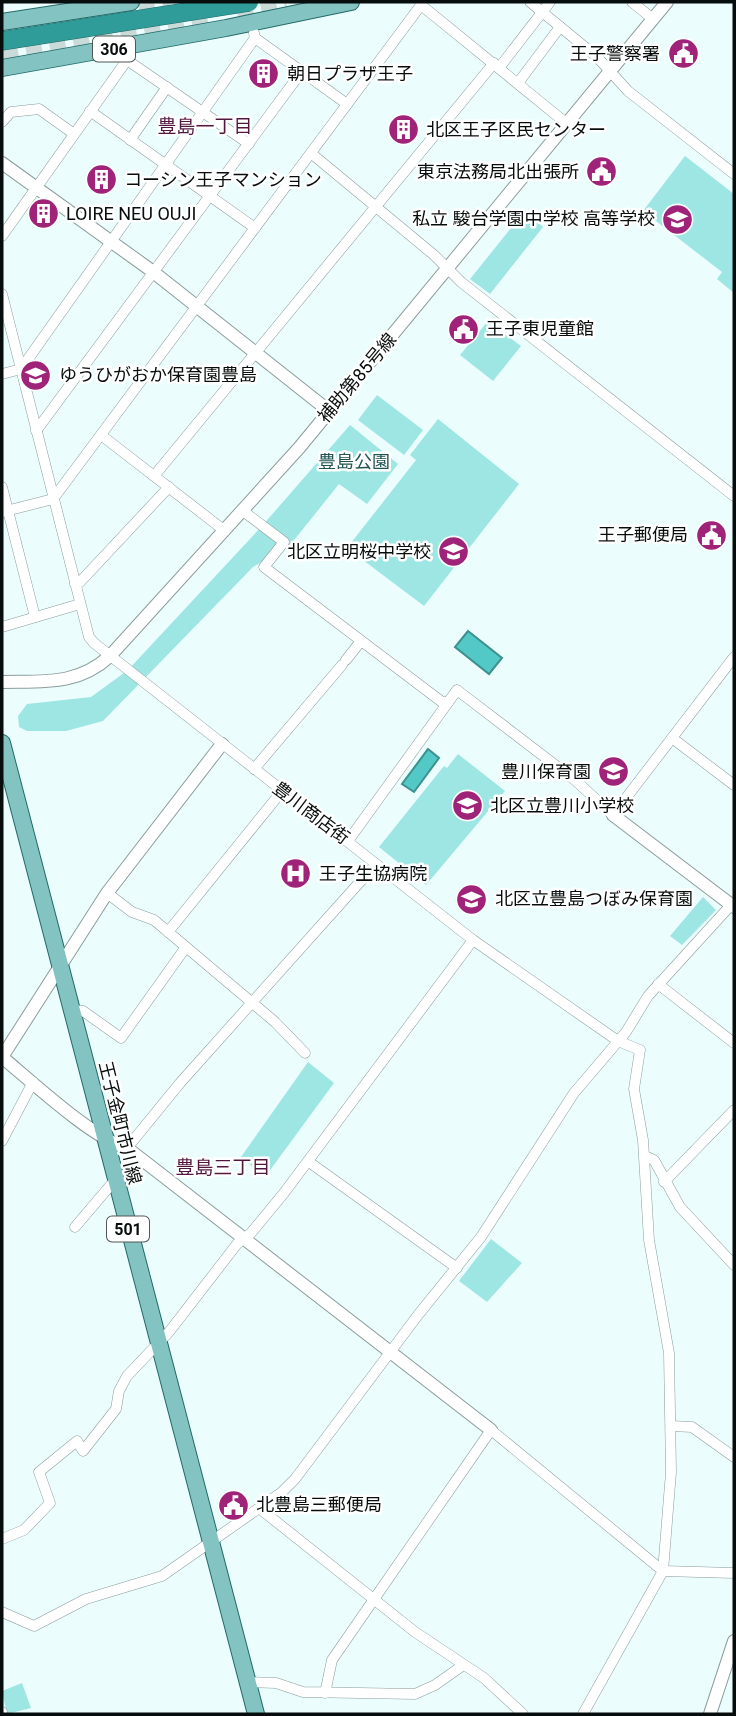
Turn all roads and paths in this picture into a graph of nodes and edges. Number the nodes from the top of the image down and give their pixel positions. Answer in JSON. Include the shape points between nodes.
{"nodes":[{"id":1,"x":131,"y":2,"type":"tunnel mouth"},
{"id":2,"x":179,"y":2,"type":"edge"},
{"id":3,"x":194,"y":2,"type":"edge"},
{"id":4,"x":205,"y":2,"type":"edge"},
{"id":5,"x":249,"y":2,"type":"tunnel mouth"},
{"id":6,"x":351,"y":2,"type":"edge"},
{"id":7,"x":530,"y":2,"type":"edge"},
{"id":8,"x":550,"y":2,"type":"edge"},
{"id":9,"x":632,"y":2,"type":"edge"},
{"id":10,"x":667,"y":2,"type":"edge"},
{"id":11,"x":421,"y":3,"type":"edge"},
{"id":12,"x":52,"y":8,"type":"edge"},
{"id":13,"x":542,"y":12,"type":"junction"},
{"id":14,"x":653,"y":19,"type":"junction"},
{"id":15,"x":2,"y":22,"type":"edge"},
{"id":16,"x":560,"y":26,"type":"junction"},
{"id":17,"x":226,"y":28,"type":"junction"},
{"id":18,"x":253,"y":31,"type":"junction"},
{"id":19,"x":176,"y":37,"type":"junction"},
{"id":20,"x":2,"y":52,"type":"edge"},
{"id":21,"x":126,"y":53,"type":"junction"},
{"id":22,"x":497,"y":65,"type":"junction"},
{"id":23,"x":302,"y":71,"type":"junction"},
{"id":24,"x":610,"y":71,"type":"junction"},
{"id":25,"x":518,"y":83,"type":"junction"},
{"id":26,"x":167,"y":87,"type":"junction"},
{"id":27,"x":347,"y":104,"type":"junction"},
{"id":28,"x":201,"y":110,"type":"junction"},
{"id":29,"x":90,"y":111,"type":"junction"},
{"id":30,"x":2,"y":122,"type":"edge"},
{"id":31,"x":566,"y":123,"type":"junction"},
{"id":32,"x":74,"y":134,"type":"junction"},
{"id":33,"x":130,"y":140,"type":"junction"},
{"id":34,"x":248,"y":144,"type":"junction"},
{"id":35,"x":312,"y":154,"type":"junction"},
{"id":36,"x":2,"y":163,"type":"edge"},
{"id":37,"x":164,"y":163,"type":"junction"},
{"id":38,"x":734,"y":174,"type":"edge"},
{"id":39,"x":37,"y":187,"type":"junction"},
{"id":40,"x":209,"y":196,"type":"junction"},
{"id":41,"x":376,"y":208,"type":"junction"},
{"id":42,"x":255,"y":228,"type":"junction"},
{"id":43,"x":2,"y":236,"type":"edge"},
{"id":44,"x":110,"y":240,"type":"junction"},
{"id":45,"x":447,"y":268,"type":"junction"},
{"id":46,"x":152,"y":271,"type":"junction"},
{"id":47,"x":2,"y":294,"type":"edge"},
{"id":48,"x":197,"y":307,"type":"junction"},
{"id":49,"x":256,"y":352,"type":"junction"},
{"id":50,"x":21,"y":369,"type":"junction"},
{"id":51,"x":2,"y":374,"type":"edge"},
{"id":52,"x":329,"y":411,"type":"junction"},
{"id":53,"x":36,"y":430,"type":"junction"},
{"id":54,"x":100,"y":435,"type":"junction"},
{"id":55,"x":154,"y":475,"type":"junction"},
{"id":56,"x":2,"y":487,"type":"edge"},
{"id":57,"x":169,"y":487,"type":"junction"},
{"id":58,"x":734,"y":496,"type":"edge"},
{"id":59,"x":53,"y":499,"type":"junction"},
{"id":60,"x":243,"y":511,"type":"junction"},
{"id":61,"x":5,"y":512,"type":"edge"},
{"id":62,"x":225,"y":531,"type":"junction"},
{"id":63,"x":75,"y":584,"type":"junction"},
{"id":64,"x":80,"y":604,"type":"junction"},
{"id":65,"x":35,"y":617,"type":"junction"},
{"id":66,"x":2,"y":627,"type":"edge"},
{"id":67,"x":361,"y":641,"type":"junction"},
{"id":68,"x":110,"y":656,"type":"junction"},
{"id":69,"x":734,"y":657,"type":"edge"},
{"id":70,"x":2,"y":682,"type":"edge"},
{"id":71,"x":448,"y":702,"type":"junction"},
{"id":72,"x":672,"y":738,"type":"junction"},
{"id":73,"x":2,"y":743,"type":"edge"},
{"id":74,"x":222,"y":744,"type":"junction"},
{"id":75,"x":254,"y":769,"type":"junction"},
{"id":76,"x":734,"y":785,"type":"edge"},
{"id":77,"x":282,"y":791,"type":"junction"},
{"id":78,"x":613,"y":815,"type":"junction"},
{"id":79,"x":348,"y":841,"type":"junction"},
{"id":80,"x":376,"y":864,"type":"junction"},
{"id":81,"x":107,"y":893,"type":"junction"},
{"id":82,"x":733,"y":906,"type":"edge"},
{"id":83,"x":168,"y":932,"type":"junction"},
{"id":84,"x":473,"y":940,"type":"junction"},
{"id":85,"x":186,"y":947,"type":"junction"},
{"id":86,"x":61,"y":966,"type":"junction"},
{"id":87,"x":659,"y":984,"type":"junction"},
{"id":88,"x":253,"y":1002,"type":"junction"},
{"id":89,"x":73,"y":1010,"type":"junction"},
{"id":90,"x":618,"y":1041,"type":"junction"},
{"id":91,"x":734,"y":1043,"type":"edge"},
{"id":92,"x":305,"y":1053,"type":"dead end"},
{"id":93,"x":2,"y":1057,"type":"edge"},
{"id":94,"x":33,"y":1082,"type":"junction"},
{"id":95,"x":734,"y":1110,"type":"edge"},
{"id":96,"x":103,"y":1135,"type":"junction"},
{"id":97,"x":2,"y":1141,"type":"edge"},
{"id":98,"x":127,"y":1148,"type":"junction"},
{"id":99,"x":645,"y":1156,"type":"junction"},
{"id":100,"x":309,"y":1161,"type":"junction"},
{"id":101,"x":115,"y":1180,"type":"junction"},
{"id":102,"x":664,"y":1182,"type":"junction"},
{"id":103,"x":75,"y":1227,"type":"dead end"},
{"id":104,"x":244,"y":1239,"type":"junction"},
{"id":105,"x":734,"y":1265,"type":"edge"},
{"id":106,"x":457,"y":1268,"type":"junction"},
{"id":107,"x":158,"y":1342,"type":"junction"},
{"id":108,"x":391,"y":1351,"type":"junction"},
{"id":109,"x":671,"y":1426,"type":"junction"},
{"id":110,"x":491,"y":1430,"type":"junction"},
{"id":111,"x":734,"y":1457,"type":"edge"},
{"id":112,"x":259,"y":1508,"type":"junction"},
{"id":113,"x":2,"y":1539,"type":"edge"},
{"id":114,"x":211,"y":1541,"type":"junction"},
{"id":115,"x":663,"y":1571,"type":"junction"},
{"id":116,"x":734,"y":1573,"type":"edge"},
{"id":117,"x":374,"y":1600,"type":"junction"},
{"id":118,"x":2,"y":1612,"type":"edge"},
{"id":119,"x":734,"y":1641,"type":"edge"},
{"id":120,"x":462,"y":1666,"type":"junction"},
{"id":121,"x":248,"y":1682,"type":"junction"},
{"id":122,"x":325,"y":1693,"type":"junction"},
{"id":123,"x":257,"y":1714,"type":"edge"},
{"id":124,"x":523,"y":1714,"type":"edge"},
{"id":125,"x":583,"y":1714,"type":"edge"},
{"id":126,"x":710,"y":1714,"type":"edge"}],
"edges":[{"from":1,"to":12,"type":"main road"},
{"from":2,"to":19,"type":"main road"},
{"from":3,"to":17,"type":"main road","via":[[198,15]]},
{"from":4,"to":20,"type":"highway","bridge":true},
{"from":5,"to":20,"type":"highway","bridge":true},
{"from":6,"to":18,"type":"main road","number":"306"},
{"from":7,"to":13,"type":"street"},
{"from":8,"to":13,"type":"street"},
{"from":9,"to":14,"type":"street"},
{"from":10,"to":14,"type":"street","name":"補助第85号線"},
{"from":11,"to":22,"type":"street"},
{"from":11,"to":27,"type":"street"},
{"from":12,"to":15,"type":"main road"},
{"from":13,"to":16,"type":"street"},
{"from":13,"to":22,"type":"street"},
{"from":14,"to":24,"type":"street","name":"補助第85号線"},
{"from":16,"to":24,"type":"street"},
{"from":16,"to":25,"type":"street"},
{"from":17,"to":18,"type":"main road","number":"306"},
{"from":17,"to":19,"type":"main road","number":"306"},
{"from":18,"to":23,"type":"street"},
{"from":18,"to":28,"type":"street"},
{"from":19,"to":21,"type":"main road","number":"306"},
{"from":20,"to":21,"type":"main road","number":"306"},
{"from":21,"to":26,"type":"street"},
{"from":21,"to":29,"type":"street"},
{"from":22,"to":25,"type":"street"},
{"from":22,"to":41,"type":"street"},
{"from":23,"to":27,"type":"street"},
{"from":23,"to":34,"type":"street"},
{"from":24,"to":31,"type":"street","name":"補助第85号線"},
{"from":24,"to":38,"type":"street","via":[[628,91]]},
{"from":25,"to":31,"type":"street"},
{"from":26,"to":28,"type":"street"},
{"from":26,"to":33,"type":"street"},
{"from":27,"to":35,"type":"street"},
{"from":28,"to":34,"type":"street"},
{"from":28,"to":37,"type":"street"},
{"from":29,"to":32,"type":"street"},
{"from":29,"to":33,"type":"street"},
{"from":30,"to":32,"type":"street","via":[[10,112],[39,109]]},
{"from":31,"to":45,"type":"street","name":"補助第85号線"},
{"from":32,"to":39,"type":"street"},
{"from":33,"to":37,"type":"street"},
{"from":34,"to":40,"type":"street"},
{"from":35,"to":41,"type":"street"},
{"from":35,"to":42,"type":"street"},
{"from":36,"to":39,"type":"street"},
{"from":37,"to":40,"type":"street"},
{"from":37,"to":44,"type":"street"},
{"from":39,"to":43,"type":"street"},
{"from":39,"to":44,"type":"street"},
{"from":40,"to":42,"type":"street"},
{"from":40,"to":46,"type":"street"},
{"from":41,"to":45,"type":"street"},
{"from":41,"to":49,"type":"street"},
{"from":42,"to":48,"type":"street"},
{"from":44,"to":46,"type":"street"},
{"from":44,"to":50,"type":"street"},
{"from":45,"to":52,"type":"street","name":"補助第85号線"},
{"from":45,"to":58,"type":"street"},
{"from":46,"to":48,"type":"street"},
{"from":46,"to":53,"type":"street"},
{"from":47,"to":50,"type":"street","name":"豊川商店街"},
{"from":48,"to":49,"type":"street"},
{"from":48,"to":54,"type":"street"},
{"from":49,"to":52,"type":"street"},
{"from":49,"to":55,"type":"street"},
{"from":50,"to":51,"type":"street"},
{"from":50,"to":53,"type":"street","name":"豊川商店街"},
{"from":52,"to":60,"type":"street","name":"補助第85号線"},
{"from":53,"to":59,"type":"street","name":"豊川商店街"},
{"from":54,"to":55,"type":"street"},
{"from":54,"to":59,"type":"street"},
{"from":55,"to":57,"type":"street"},
{"from":56,"to":61,"type":"street"},
{"from":57,"to":62,"type":"street"},
{"from":57,"to":63,"type":"street"},
{"from":59,"to":61,"type":"street"},
{"from":59,"to":63,"type":"street","name":"豊川商店街"},
{"from":60,"to":62,"type":"street","name":"補助第85号線"},
{"from":60,"to":67,"type":"street","via":[[284,542],[264,566]]},
{"from":61,"to":65,"type":"street"},
{"from":62,"to":68,"type":"street","name":"補助第85号線"},
{"from":63,"to":64,"type":"street","name":"豊川商店街"},
{"from":64,"to":65,"type":"street"},
{"from":64,"to":68,"type":"street","name":"豊川商店街","via":[[89,637]]},
{"from":65,"to":66,"type":"street"},
{"from":67,"to":71,"type":"street"},
{"from":67,"to":75,"type":"street"},
{"from":68,"to":70,"type":"street","name":"補助第85号線","via":[[89,673],[65,680]]},
{"from":68,"to":74,"type":"street","name":"豊川商店街"},
{"from":69,"to":72,"type":"street"},
{"from":71,"to":78,"type":"street","via":[[457,690]]},
{"from":71,"to":79,"type":"street"},
{"from":72,"to":76,"type":"street"},
{"from":72,"to":78,"type":"street"},
{"from":73,"to":86,"type":"main road","name":"王子金町市川線","number":"501"},
{"from":74,"to":75,"type":"street","name":"豊川商店街"},
{"from":74,"to":81,"type":"street"},
{"from":75,"to":77,"type":"street","name":"豊川商店街"},
{"from":77,"to":79,"type":"street","name":"豊川商店街"},
{"from":77,"to":83,"type":"street"},
{"from":78,"to":82,"type":"street"},
{"from":79,"to":80,"type":"street","name":"豊川商店街"},
{"from":80,"to":84,"type":"street","name":"豊川商店街"},
{"from":80,"to":88,"type":"street"},
{"from":81,"to":83,"type":"street"},
{"from":81,"to":86,"type":"street"},
{"from":82,"to":87,"type":"street"},
{"from":83,"to":85,"type":"street"},
{"from":84,"to":90,"type":"street","name":"豊川商店街"},
{"from":84,"to":100,"type":"street"},
{"from":85,"to":88,"type":"street"},
{"from":85,"to":89,"type":"street","via":[[121,1038],[83,1011]]},
{"from":86,"to":89,"type":"main road","name":"王子金町市川線","number":"501"},
{"from":86,"to":93,"type":"street"},
{"from":87,"to":90,"type":"street"},
{"from":87,"to":91,"type":"street"},
{"from":88,"to":92,"type":"street"},
{"from":88,"to":98,"type":"street"},
{"from":89,"to":96,"type":"main road","name":"王子金町市川線","number":"501"},
{"from":90,"to":99,"type":"street","name":"豊川商店街","via":[[640,1050],[634,1089]]},
{"from":90,"to":106,"type":"street","via":[[574,1093]]},
{"from":93,"to":94,"type":"street"},
{"from":94,"to":96,"type":"street"},
{"from":94,"to":97,"type":"street"},
{"from":95,"to":102,"type":"street"},
{"from":96,"to":98,"type":"street"},
{"from":96,"to":101,"type":"main road","name":"王子金町市川線","number":"501"},
{"from":98,"to":104,"type":"street"},
{"from":99,"to":102,"type":"street","via":[[654,1160]]},
{"from":99,"to":109,"type":"street","via":[[649,1240],[668,1353]]},
{"from":100,"to":104,"type":"street"},
{"from":100,"to":106,"type":"street"},
{"from":101,"to":103,"type":"street"},
{"from":101,"to":107,"type":"main road","name":"王子金町市川線","number":"501"},
{"from":102,"to":105,"type":"street","via":[[680,1207]]},
{"from":104,"to":107,"type":"street"},
{"from":104,"to":108,"type":"street"},
{"from":106,"to":108,"type":"street"},
{"from":107,"to":113,"type":"street","via":[[127,1376],[116,1409],[83,1451],[77,1441],[39,1472],[50,1503],[24,1530]]},
{"from":107,"to":114,"type":"main road","name":"王子金町市川線","number":"501"},
{"from":108,"to":110,"type":"street"},
{"from":108,"to":112,"type":"street","via":[[309,1463]]},
{"from":109,"to":111,"type":"street","via":[[692,1427]]},
{"from":109,"to":115,"type":"street"},
{"from":110,"to":115,"type":"street"},
{"from":110,"to":117,"type":"street"},
{"from":112,"to":114,"type":"street"},
{"from":112,"to":117,"type":"street"},
{"from":114,"to":118,"type":"street","via":[[162,1576],[86,1599],[34,1626]]},
{"from":114,"to":121,"type":"main road","name":"王子金町市川線","number":"501"},
{"from":115,"to":116,"type":"street"},
{"from":115,"to":125,"type":"street"},
{"from":117,"to":120,"type":"street"},
{"from":117,"to":122,"type":"street","via":[[332,1660]]},
{"from":119,"to":126,"type":"street"},
{"from":120,"to":122,"type":"street","via":[[415,1695]]},
{"from":120,"to":124,"type":"street","via":[[484,1678]]},
{"from":121,"to":122,"type":"street"},
{"from":121,"to":123,"type":"main road","name":"王子金町市川線","number":"501"}]}
